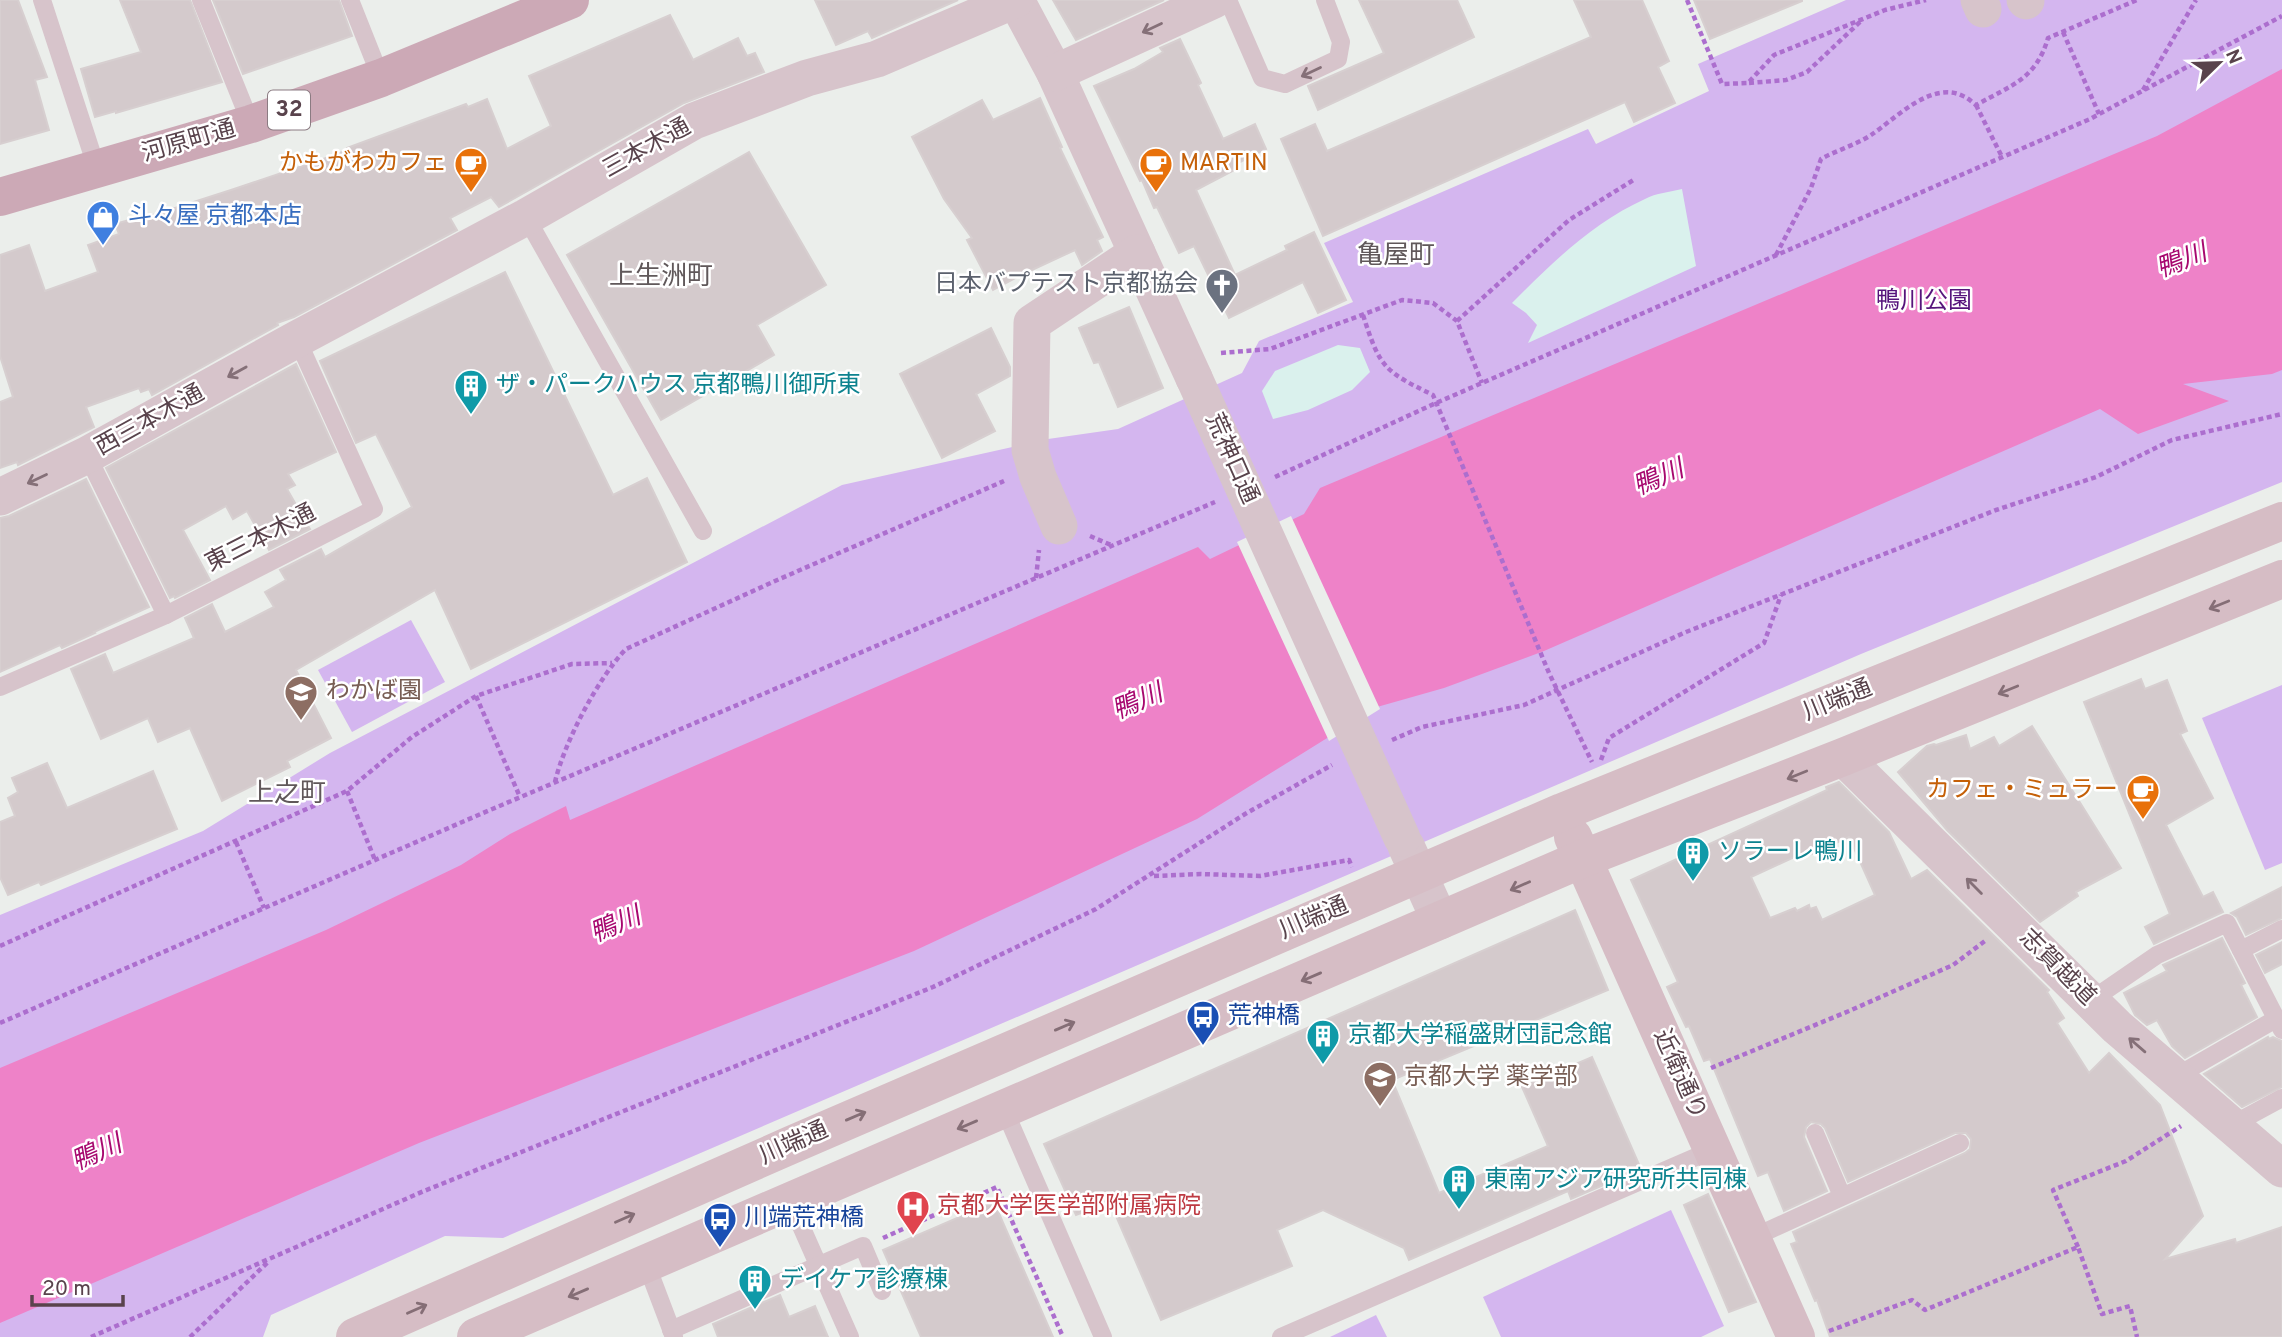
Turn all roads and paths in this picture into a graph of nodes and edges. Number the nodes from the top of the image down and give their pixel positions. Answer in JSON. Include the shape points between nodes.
{"nodes":[{"id":1,"x":42,"y":0,"type":"edge"},
{"id":2,"x":201,"y":0,"type":"edge"},
{"id":3,"x":351,"y":0,"type":"edge"},
{"id":4,"x":570,"y":0,"type":"edge"},
{"id":5,"x":1016,"y":0,"type":"edge"},
{"id":6,"x":1325,"y":0,"type":"edge"},
{"id":7,"x":1686,"y":0,"type":"edge"},
{"id":8,"x":1926,"y":0,"type":"edge"},
{"id":9,"x":2137,"y":0,"type":"edge"},
{"id":10,"x":2196,"y":0,"type":"edge"},
{"id":11,"x":1215,"y":1,"type":"edge"},
{"id":12,"x":2282,"y":16,"type":"edge"},
{"id":13,"x":1864,"y":19,"type":"junction"},
{"id":14,"x":2063,"y":32,"type":"junction"},
{"id":15,"x":1055,"y":73,"type":"junction"},
{"id":16,"x":381,"y":78,"type":"junction"},
{"id":17,"x":1748,"y":83,"type":"junction"},
{"id":18,"x":2143,"y":90,"type":"junction"},
{"id":19,"x":1976,"y":105,"type":"junction"},
{"id":20,"x":2099,"y":114,"type":"junction"},
{"id":21,"x":251,"y":124,"type":"junction"},
{"id":22,"x":2002,"y":157,"type":"junction"},
{"id":23,"x":97,"y":169,"type":"junction"},
{"id":24,"x":1635,"y":179,"type":"dead end"},
{"id":25,"x":0,"y":197,"type":"edge"},
{"id":26,"x":526,"y":217,"type":"junction"},
{"id":27,"x":1138,"y":253,"type":"junction"},
{"id":28,"x":1776,"y":255,"type":"junction"},
{"id":29,"x":1363,"y":315,"type":"junction"},
{"id":30,"x":1457,"y":321,"type":"junction"},
{"id":31,"x":297,"y":339,"type":"junction"},
{"id":32,"x":1221,"y":353,"type":"dead end"},
{"id":33,"x":1482,"y":383,"type":"junction"},
{"id":34,"x":1436,"y":403,"type":"junction"},
{"id":35,"x":2282,"y":414,"type":"edge"},
{"id":36,"x":87,"y":455,"type":"junction"},
{"id":37,"x":1035,"y":468,"type":"junction"},
{"id":38,"x":1266,"y":481,"type":"dead end"},
{"id":39,"x":0,"y":496,"type":"edge"},
{"id":40,"x":1227,"y":497,"type":"dead end"},
{"id":41,"x":2282,"y":520,"type":"edge"},
{"id":42,"x":1059,"y":526,"type":"dead end"},
{"id":43,"x":703,"y":531,"type":"dead end"},
{"id":44,"x":2282,"y":579,"type":"edge"},
{"id":45,"x":1782,"y":594,"type":"junction"},
{"id":46,"x":166,"y":615,"type":"junction"},
{"id":47,"x":612,"y":663,"type":"junction"},
{"id":48,"x":0,"y":687,"type":"edge"},
{"id":49,"x":1558,"y":690,"type":"junction"},
{"id":50,"x":476,"y":696,"type":"junction"},
{"id":51,"x":1386,"y":742,"type":"dead end"},
{"id":52,"x":1843,"y":757,"type":"junction"},
{"id":53,"x":1339,"y":762,"type":"dead end"},
{"id":54,"x":555,"y":782,"type":"junction"},
{"id":55,"x":347,"y":791,"type":"junction"},
{"id":56,"x":520,"y":797,"type":"junction"},
{"id":57,"x":1562,"y":812,"type":"junction"},
{"id":58,"x":236,"y":842,"type":"junction"},
{"id":59,"x":1582,"y":859,"type":"junction"},
{"id":60,"x":375,"y":860,"type":"junction"},
{"id":61,"x":1355,"y":874,"type":"dead end"},
{"id":62,"x":1418,"y":874,"type":"junction"},
{"id":63,"x":1151,"y":876,"type":"junction"},
{"id":64,"x":264,"y":908,"type":"junction"},
{"id":65,"x":1440,"y":921,"type":"junction"},
{"id":66,"x":2010,"y":922,"type":"junction"},
{"id":67,"x":2282,"y":929,"type":"edge"},
{"id":68,"x":0,"y":946,"type":"edge"},
{"id":69,"x":2241,"y":950,"type":"junction"},
{"id":70,"x":2090,"y":1001,"type":"junction"},
{"id":71,"x":0,"y":1023,"type":"edge"},
{"id":72,"x":2279,"y":1025,"type":"edge"},
{"id":73,"x":2175,"y":1077,"type":"junction"},
{"id":74,"x":1681,"y":1080,"type":"junction"},
{"id":75,"x":2282,"y":1098,"type":"edge"},
{"id":76,"x":1004,"y":1109,"type":"junction"},
{"id":77,"x":2221,"y":1116,"type":"junction"},
{"id":78,"x":1815,"y":1133,"type":"dead end"},
{"id":79,"x":1960,"y":1143,"type":"dead end"},
{"id":80,"x":1712,"y":1150,"type":"junction"},
{"id":81,"x":2282,"y":1169,"type":"edge"},
{"id":82,"x":1842,"y":1196,"type":"junction"},
{"id":83,"x":790,"y":1201,"type":"junction"},
{"id":84,"x":1752,"y":1238,"type":"junction"},
{"id":85,"x":863,"y":1246,"type":"junction"},
{"id":86,"x":2078,"y":1247,"type":"junction"},
{"id":87,"x":271,"y":1259,"type":"junction"},
{"id":88,"x":646,"y":1263,"type":"junction"},
{"id":89,"x":818,"y":1266,"type":"junction"},
{"id":90,"x":882,"y":1291,"type":"dead end"},
{"id":91,"x":673,"y":1333,"type":"edge"},
{"id":92,"x":1810,"y":1335,"type":"edge"},
{"id":93,"x":91,"y":1337,"type":"edge"},
{"id":94,"x":190,"y":1337,"type":"edge"},
{"id":95,"x":355,"y":1337,"type":"edge"},
{"id":96,"x":476,"y":1337,"type":"edge"},
{"id":97,"x":850,"y":1337,"type":"edge"},
{"id":98,"x":1063,"y":1337,"type":"edge"},
{"id":99,"x":1103,"y":1337,"type":"edge"},
{"id":100,"x":1281,"y":1337,"type":"edge"},
{"id":101,"x":2137,"y":1337,"type":"edge"}],
"edges":[{"from":1,"to":23,"type":"lane"},
{"from":2,"to":21,"type":"lane"},
{"from":3,"to":16,"type":"lane"},
{"from":4,"to":16,"type":"main road","name":"河原町通","number":"32"},
{"from":5,"to":15,"type":"street","name":"荒神口通"},
{"from":5,"to":26,"type":"street","name":"三本木通","via":[[877,59],[807,78],[694,121]]},
{"from":6,"to":11,"type":"lane","one_way":true,"via":[[1340,42],[1338,59],[1285,84],[1262,78]]},
{"from":7,"to":17,"type":"path","via":[[1722,84]]},
{"from":8,"to":13,"type":"path"},
{"from":9,"to":14,"type":"path"},
{"from":10,"to":18,"type":"path"},
{"from":11,"to":15,"type":"street","one_way":true},
{"from":12,"to":18,"type":"path"},
{"from":13,"to":17,"type":"path","via":[[1774,55]]},
{"from":13,"to":17,"type":"path","via":[[1807,72],[1786,80]]},
{"from":14,"to":19,"type":"path","via":[[2048,38],[2034,69]]},
{"from":14,"to":20,"type":"path"},
{"from":15,"to":27,"type":"street","name":"荒神口通"},
{"from":16,"to":21,"type":"main road","name":"河原町通","number":"32"},
{"from":18,"to":20,"type":"path"},
{"from":19,"to":22,"type":"path"},
{"from":19,"to":28,"type":"path","via":[[1961,94],[1925,98],[1870,136],[1821,159]]},
{"from":20,"to":22,"type":"path"},
{"from":21,"to":23,"type":"main road","name":"河原町通","number":"32"},
{"from":22,"to":28,"type":"path"},
{"from":23,"to":25,"type":"main road","name":"河原町通","number":"32"},
{"from":24,"to":30,"type":"path","via":[[1569,220]]},
{"from":26,"to":31,"type":"street","name":"三本木通"},
{"from":26,"to":43,"type":"lane"},
{"from":27,"to":37,"type":"street","via":[[1032,323],[1030,450]]},
{"from":27,"to":62,"type":"street","name":"荒神口通","bridge":true},
{"from":28,"to":33,"type":"path"},
{"from":29,"to":30,"type":"path","via":[[1402,300],[1433,303]]},
{"from":29,"to":32,"type":"path","via":[[1270,349]]},
{"from":29,"to":34,"type":"path","via":[[1382,364],[1399,379],[1433,395]]},
{"from":30,"to":33,"type":"path"},
{"from":31,"to":36,"type":"street","name":"西三本木通","one_way":true},
{"from":31,"to":46,"type":"lane","name":"東三本木通","via":[[374,509]]},
{"from":33,"to":34,"type":"path"},
{"from":34,"to":38,"type":"path"},
{"from":34,"to":49,"type":"path"},
{"from":35,"to":45,"type":"path","via":[[2172,440],[2096,477],[1996,510]]},
{"from":36,"to":39,"type":"street","name":"西三本木通","one_way":true},
{"from":36,"to":46,"type":"lane"},
{"from":37,"to":42,"type":"street"},
{"from":37,"to":47,"type":"path","via":[[626,649]]},
{"from":40,"to":54,"type":"path"},
{"from":41,"to":57,"type":"street","name":"川端通"},
{"from":44,"to":52,"type":"street","name":"川端通","one_way":true},
{"from":45,"to":49,"type":"path"},
{"from":45,"to":49,"type":"path","via":[[1764,643],[1609,737],[1597,771]]},
{"from":46,"to":48,"type":"lane","name":"東三本木通"},
{"from":47,"to":50,"type":"path","via":[[572,664]]},
{"from":47,"to":54,"type":"path","via":[[579,722]]},
{"from":49,"to":51,"type":"path","via":[[1524,705],[1422,727]]},
{"from":50,"to":55,"type":"path","via":[[412,737]]},
{"from":50,"to":56,"type":"path"},
{"from":52,"to":59,"type":"street","name":"川端通","one_way":true},
{"from":66,"to":52,"type":"street","name":"志賀越道","one_way":true},
{"from":53,"to":63,"type":"path","via":[[1245,814]]},
{"from":54,"to":56,"type":"path"},
{"from":55,"to":58,"type":"path"},
{"from":55,"to":60,"type":"path"},
{"from":56,"to":60,"type":"path"},
{"from":57,"to":59,"type":"street","name":"近衛通り"},
{"from":57,"to":62,"type":"street","name":"川端通"},
{"from":58,"to":64,"type":"path"},
{"from":58,"to":68,"type":"path"},
{"from":59,"to":65,"type":"street","name":"川端通","one_way":true},
{"from":59,"to":74,"type":"street","name":"近衛通り"},
{"from":60,"to":64,"type":"path"},
{"from":61,"to":63,"type":"path","via":[[1349,860],[1260,876]]},
{"from":62,"to":65,"type":"street","name":"荒神口通"},
{"from":95,"to":62,"type":"street","name":"川端通","one_way":true},
{"from":63,"to":87,"type":"path","via":[[1097,909],[933,987],[424,1191]]},
{"from":64,"to":71,"type":"path"},
{"from":65,"to":76,"type":"street","name":"川端通","one_way":true},
{"from":66,"to":70,"type":"street","name":"志賀越道"},
{"from":66,"to":74,"type":"path","via":[[1953,965]]},
{"from":67,"to":69,"type":"lane"},
{"from":69,"to":70,"type":"lane","via":[[2227,923],[2157,955]]},
{"from":69,"to":72,"type":"lane"},
{"from":73,"to":70,"type":"street","name":"志賀越道","one_way":true},
{"from":72,"to":73,"type":"lane"},
{"from":73,"to":77,"type":"street","name":"志賀越道"},
{"from":74,"to":80,"type":"street","name":"近衛通り"},
{"from":75,"to":77,"type":"lane"},
{"from":76,"to":83,"type":"street","name":"川端通","one_way":true},
{"from":76,"to":99,"type":"lane"},
{"from":77,"to":81,"type":"street","name":"志賀越道"},
{"from":77,"to":86,"type":"path","via":[[2053,1190]]},
{"from":78,"to":82,"type":"lane"},
{"from":79,"to":82,"type":"lane"},
{"from":80,"to":84,"type":"street","name":"近衛通り"},
{"from":80,"to":100,"type":"lane"},
{"from":82,"to":84,"type":"lane"},
{"from":83,"to":88,"type":"street","name":"川端通"},
{"from":83,"to":89,"type":"lane"},
{"from":84,"to":92,"type":"street","name":"近衛通り"},
{"from":85,"to":89,"type":"lane"},
{"from":85,"to":90,"type":"lane"},
{"from":85,"to":98,"type":"path","via":[[997,1187]]},
{"from":86,"to":92,"type":"path","via":[[1924,1310],[1912,1300]]},
{"from":86,"to":101,"type":"path","via":[[2102,1314],[2130,1306]]},
{"from":87,"to":93,"type":"path"},
{"from":87,"to":94,"type":"path"},
{"from":88,"to":91,"type":"lane"},
{"from":88,"to":96,"type":"street","name":"川端通","one_way":true},
{"from":89,"to":91,"type":"lane"},
{"from":89,"to":97,"type":"lane"}]}
